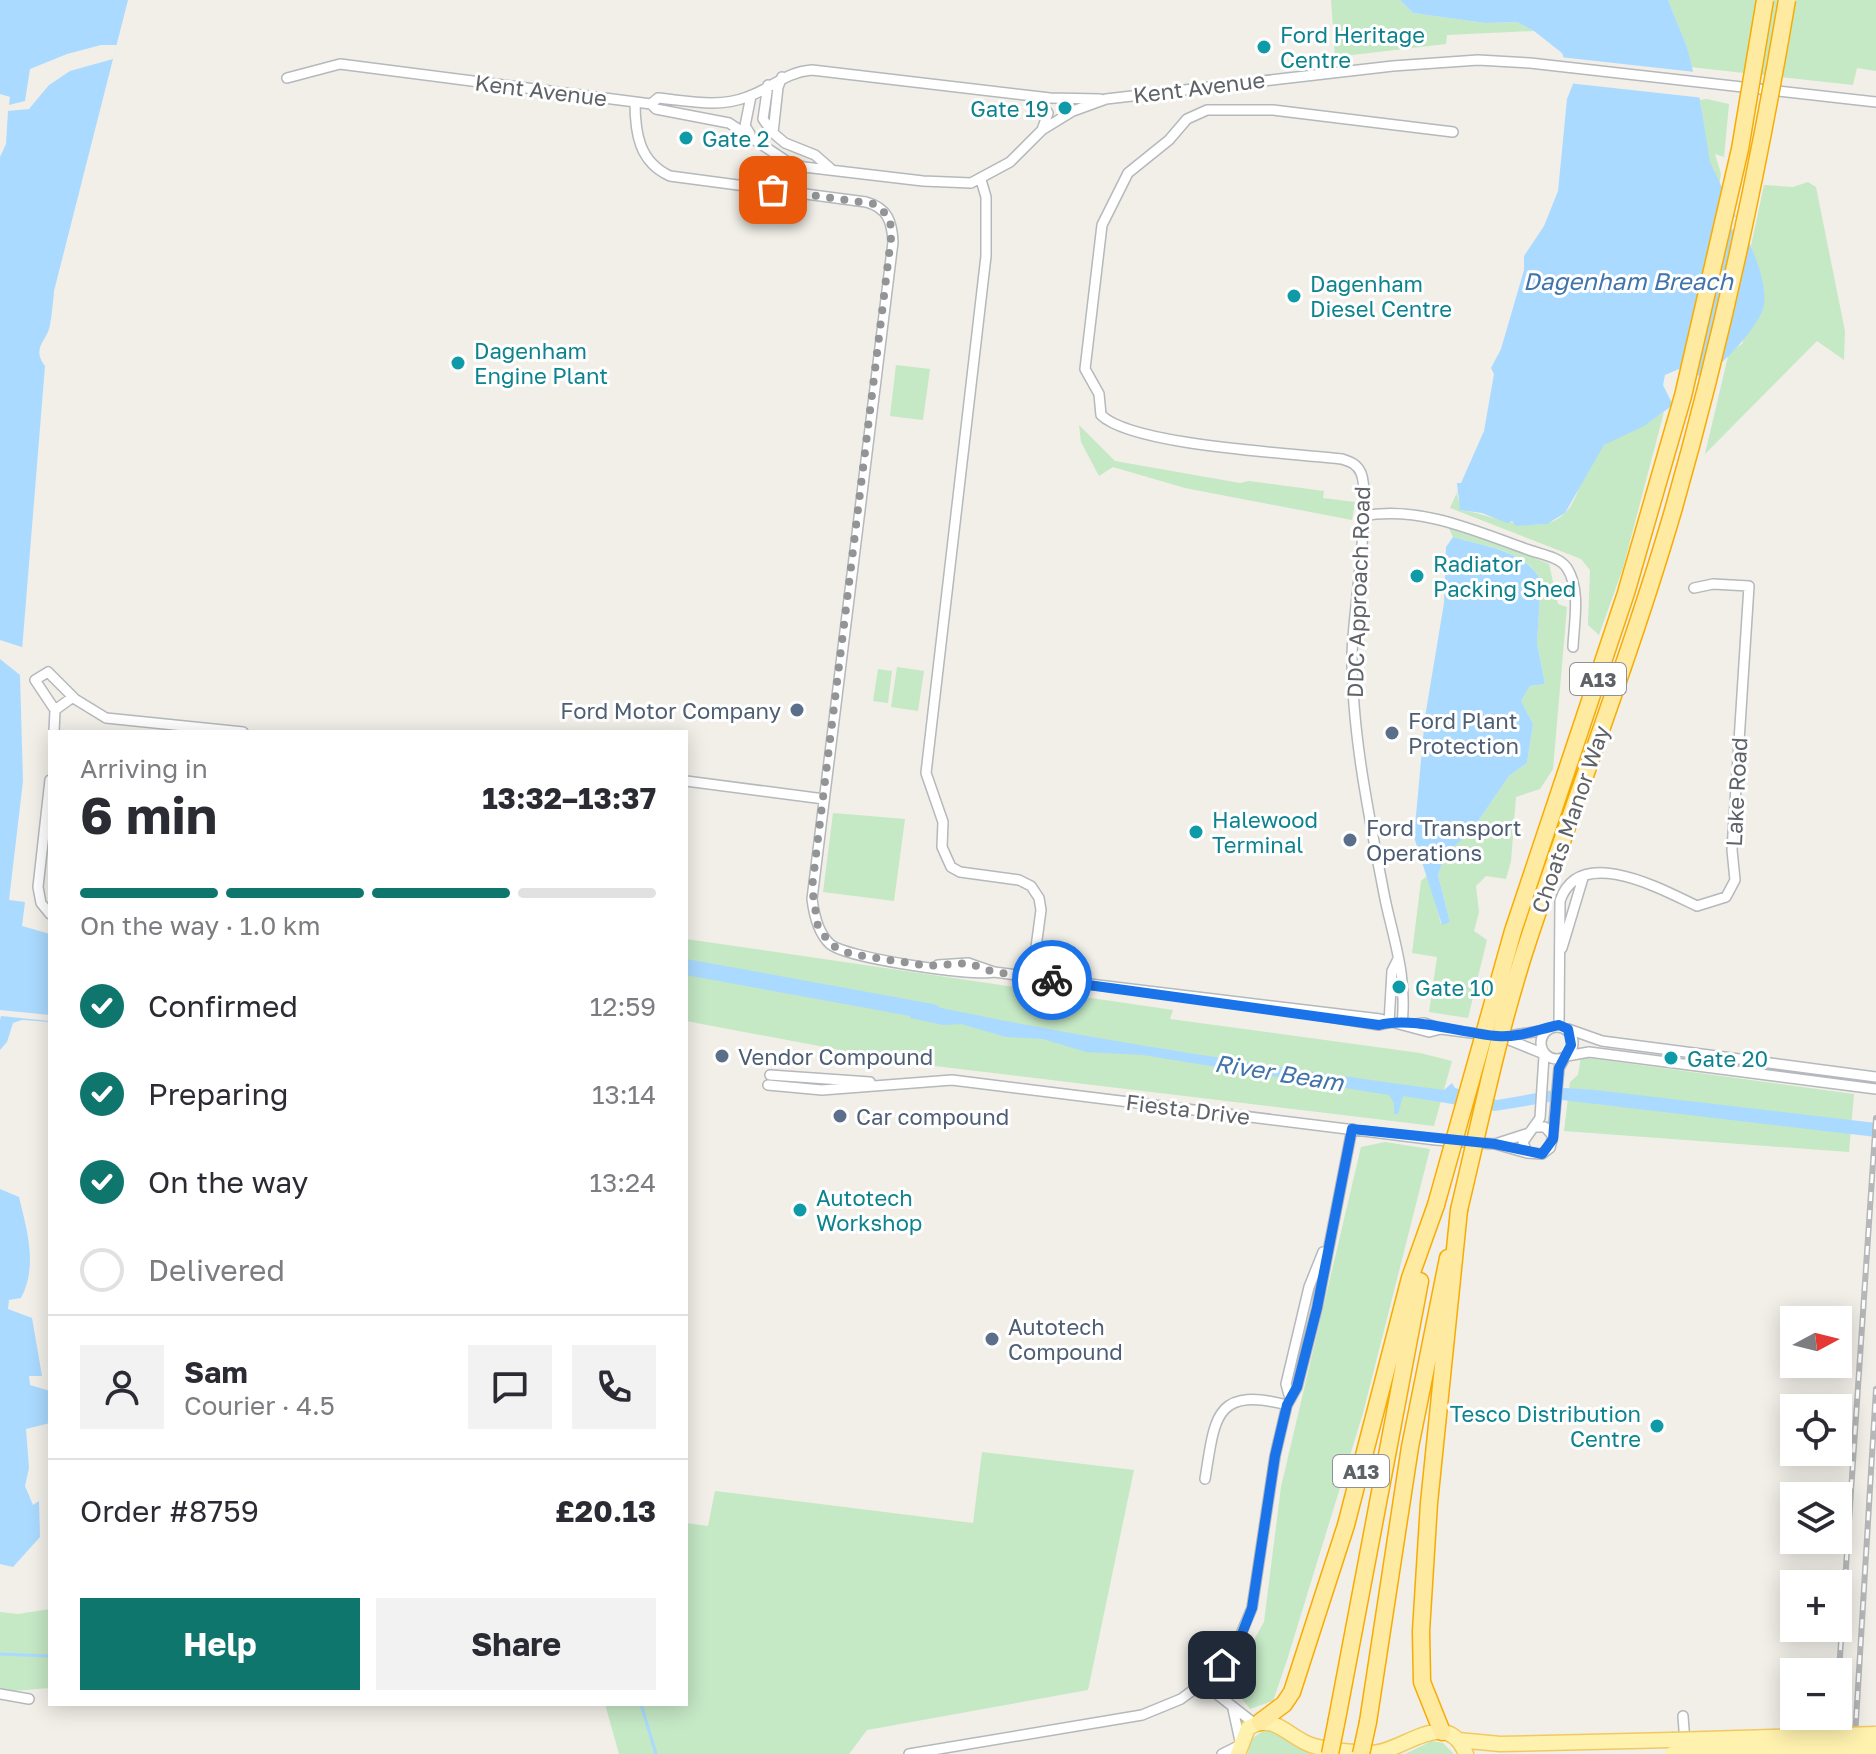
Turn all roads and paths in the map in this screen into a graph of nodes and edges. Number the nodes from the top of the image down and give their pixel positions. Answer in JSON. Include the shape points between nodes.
{"nodes":[{"id":1,"x":1765,"y":0,"type":"edge"},
{"id":2,"x":1787,"y":0,"type":"edge"},
{"id":3,"x":782,"y":77,"type":"junction"},
{"id":4,"x":287,"y":78,"type":"dead end"},
{"id":5,"x":768,"y":85,"type":"junction"},
{"id":6,"x":751,"y":96,"type":"junction"},
{"id":7,"x":1030,"y":96,"type":"junction"},
{"id":8,"x":1106,"y":99,"type":"junction"},
{"id":9,"x":635,"y":102,"type":"junction"},
{"id":10,"x":1876,"y":102,"type":"edge"},
{"id":11,"x":651,"y":104,"type":"junction"},
{"id":12,"x":1042,"y":130,"type":"junction"},
{"id":13,"x":1453,"y":132,"type":"dead end"},
{"id":14,"x":773,"y":133,"type":"junction"},
{"id":15,"x":751,"y":135,"type":"junction"},
{"id":16,"x":834,"y":171,"type":"junction"},
{"id":17,"x":981,"y":180,"type":"junction"},
{"id":18,"x":1362,"y":516,"type":"junction"},
{"id":19,"x":1694,"y":588,"type":"dead end"},
{"id":20,"x":1573,"y":647,"type":"dead end"},
{"id":21,"x":73,"y":697,"type":"junction"},
{"id":22,"x":55,"y":710,"type":"junction"},
{"id":23,"x":54,"y":730,"type":"edge"},
{"id":24,"x":223,"y":730,"type":"edge"},
{"id":25,"x":688,"y":781,"type":"edge"},
{"id":26,"x":48,"y":798,"type":"edge"},
{"id":27,"x":824,"y":799,"type":"junction"},
{"id":28,"x":48,"y":912,"type":"edge"},
{"id":29,"x":1398,"y":959,"type":"junction"},
{"id":30,"x":1032,"y":977,"type":"junction"},
{"id":31,"x":1388,"y":1023,"type":"junction"},
{"id":32,"x":1405,"y":1025,"type":"junction"},
{"id":33,"x":1564,"y":1027,"type":"junction"},
{"id":34,"x":1546,"y":1030,"type":"junction"},
{"id":35,"x":1502,"y":1037,"type":"junction"},
{"id":36,"x":1544,"y":1055,"type":"junction"},
{"id":37,"x":1565,"y":1058,"type":"junction"},
{"id":38,"x":1876,"y":1077,"type":"edge"},
{"id":39,"x":769,"y":1080,"type":"dead end"},
{"id":40,"x":1876,"y":1089,"type":"edge"},
{"id":41,"x":1352,"y":1129,"type":"junction"},
{"id":42,"x":1530,"y":1131,"type":"junction"},
{"id":43,"x":1553,"y":1136,"type":"junction"},
{"id":44,"x":1495,"y":1144,"type":"junction"},
{"id":45,"x":1527,"y":1153,"type":"junction"},
{"id":46,"x":1436,"y":1205,"type":"junction"},
{"id":47,"x":1459,"y":1210,"type":"junction"},
{"id":48,"x":1288,"y":1400,"type":"junction"},
{"id":49,"x":1205,"y":1479,"type":"dead end"},
{"id":50,"x":1215,"y":1674,"type":"junction"},
{"id":51,"x":0,"y":1694,"type":"edge"},
{"id":52,"x":29,"y":1699,"type":"dead end"},
{"id":53,"x":1233,"y":1709,"type":"junction"},
{"id":54,"x":1683,"y":1716,"type":"dead end"},
{"id":55,"x":1258,"y":1723,"type":"junction"},
{"id":56,"x":1442,"y":1732,"type":"junction"},
{"id":57,"x":1876,"y":1734,"type":"edge"},
{"id":58,"x":1458,"y":1740,"type":"junction"},
{"id":59,"x":1239,"y":1747,"type":"edge"},
{"id":60,"x":1672,"y":1747,"type":"edge"},
{"id":61,"x":1876,"y":1748,"type":"edge"},
{"id":62,"x":909,"y":1754,"type":"edge"},
{"id":63,"x":1222,"y":1754,"type":"edge"},
{"id":64,"x":1330,"y":1754,"type":"edge"},
{"id":65,"x":1361,"y":1754,"type":"edge"},
{"id":66,"x":1466,"y":1754,"type":"edge"},
{"id":67,"x":1663,"y":1754,"type":"edge"},
{"id":68,"x":1684,"y":1754,"type":"edge"}],
"edges":[{"from":1,"to":46,"type":"highway","name":"Choats Manor Way","number":"A13","bridge":true,"via":[[1740,149],[1683,396],[1597,680],[1537,852]]},
{"from":2,"to":47,"type":"highway","name":"Choats Manor Way","number":"A13","bridge":true,"via":[[1730,288],[1673,511],[1529,938]]},
{"from":3,"to":5,"type":"street"},
{"from":3,"to":7,"type":"street","via":[[834,71]]},
{"from":3,"to":14,"type":"street"},
{"from":4,"to":9,"type":"street","name":"Kent Avenue","via":[[340,64]]},
{"from":5,"to":6,"type":"street"},
{"from":5,"to":14,"type":"street","via":[[763,119]]},
{"from":6,"to":11,"type":"street","via":[[725,103],[658,98]]},
{"from":6,"to":15,"type":"street","via":[[745,126]]},
{"from":7,"to":8,"type":"street"},
{"from":7,"to":12,"type":"street","via":[[1047,109]]},
{"from":8,"to":10,"type":"street","name":"Kent Avenue","via":[[1478,60]]},
{"from":8,"to":12,"type":"street","name":"Kent Avenue"},
{"from":9,"to":11,"type":"street","name":"Kent Avenue"},
{"from":9,"to":27,"type":"street","via":[[641,146],[657,170],[866,202],[881,208],[891,222],[893,242]]},
{"from":11,"to":15,"type":"street","name":"Kent Avenue","via":[[729,123]]},
{"from":12,"to":17,"type":"street","name":"Kent Avenue","via":[[1010,162]]},
{"from":13,"to":18,"type":"street","name":"DDC Approach Road","via":[[1273,110],[1207,110],[1187,119],[1128,173],[1102,225],[1085,369],[1109,424],[1168,439],[1350,462],[1362,479]]},
{"from":14,"to":16,"type":"street"},
{"from":15,"to":16,"type":"street","name":"Kent Avenue","via":[[788,162]]},
{"from":16,"to":17,"type":"street","via":[[963,184]]},
{"from":17,"to":30,"type":"street","via":[[986,256],[926,773],[951,867],[1019,880],[1039,898]]},
{"from":18,"to":20,"type":"street","via":[[1380,513],[1449,522],[1564,564],[1573,578]]},
{"from":18,"to":29,"type":"street","name":"DDC Approach Road","via":[[1352,651],[1354,700]]},
{"from":19,"to":33,"type":"street","name":"Lake Road","via":[[1749,586],[1732,850],[1735,880],[1726,897],[1697,906],[1664,887],[1604,873],[1589,873],[1567,885],[1560,901]]},
{"from":21,"to":22,"type":"street"},
{"from":21,"to":22,"type":"street","via":[[48,672],[35,680]]},
{"from":21,"to":24,"type":"street","via":[[106,718]]},
{"from":22,"to":23,"type":"street"},
{"from":25,"to":27,"type":"street"},
{"from":26,"to":28,"type":"street","via":[[38,887]]},
{"from":27,"to":30,"type":"street","via":[[814,875],[815,918],[831,945],[864,958],[934,966],[968,963]]},
{"from":29,"to":31,"type":"street","via":[[1392,971]]},
{"from":29,"to":32,"type":"street","name":"DDC Approach Road","via":[[1405,978]]},
{"from":30,"to":31,"type":"street"},
{"from":31,"to":32,"type":"street"},
{"from":32,"to":35,"type":"street","via":[[1424,1023]]},
{"from":33,"to":34,"type":"street"},
{"from":33,"to":37,"type":"street","name":"Lake Road","via":[[1571,1040]]},
{"from":33,"to":38,"type":"street","via":[[1602,1041]]},
{"from":34,"to":35,"type":"street"},
{"from":34,"to":36,"type":"street"},
{"from":35,"to":36,"type":"street"},
{"from":36,"to":37,"type":"street"},
{"from":36,"to":42,"type":"street","via":[[1541,1108]]},
{"from":37,"to":40,"type":"street","via":[[1589,1052]]},
{"from":37,"to":43,"type":"street","via":[[1557,1079]]},
{"from":39,"to":41,"type":"street","name":"Fiesta Drive","via":[[822,1090],[952,1080]]},
{"from":41,"to":44,"type":"street","name":"Fiesta Drive"},
{"from":41,"to":48,"type":"street","via":[[1303,1366]]},
{"from":42,"to":43,"type":"street","via":[[1545,1127]]},
{"from":42,"to":44,"type":"street","name":"Fiesta Drive"},
{"from":42,"to":45,"type":"street","via":[[1523,1147]]},
{"from":43,"to":45,"type":"street","via":[[1544,1153]]},
{"from":44,"to":45,"type":"street","name":"Fiesta Drive"},
{"from":46,"to":55,"type":"highway","number":"A13","via":[[1410,1278],[1346,1525],[1297,1678],[1287,1700]]},
{"from":46,"to":64,"type":"highway","number":"A13","bridge":true},
{"from":47,"to":56,"type":"highway","number":"A13","via":[[1421,1631],[1422,1682]]},
{"from":47,"to":65,"type":"highway","number":"A13","bridge":true,"via":[[1413,1432]]},
{"from":48,"to":49,"type":"street","via":[[1249,1397],[1228,1405],[1213,1430]]},
{"from":48,"to":50,"type":"street","via":[[1252,1608],[1235,1648]]},
{"from":50,"to":53,"type":"street","via":[[1213,1690]]},
{"from":50,"to":62,"type":"street","via":[[1181,1699],[1142,1715]]},
{"from":51,"to":52,"type":"street"},
{"from":53,"to":55,"type":"street"},
{"from":53,"to":59,"type":"street"},
{"from":54,"to":68,"type":"street"},
{"from":55,"to":56,"type":"main road","via":[[1279,1725],[1313,1746],[1370,1753],[1394,1749],[1424,1733]]},
{"from":55,"to":59,"type":"main road"},
{"from":56,"to":58,"type":"main road"},
{"from":57,"to":60,"type":"main road","bridge":true},
{"from":58,"to":60,"type":"main road"},
{"from":58,"to":66,"type":"main road"},
{"from":59,"to":63,"type":"street"},
{"from":60,"to":61,"type":"main road","bridge":true},
{"from":60,"to":67,"type":"main road"}]}
